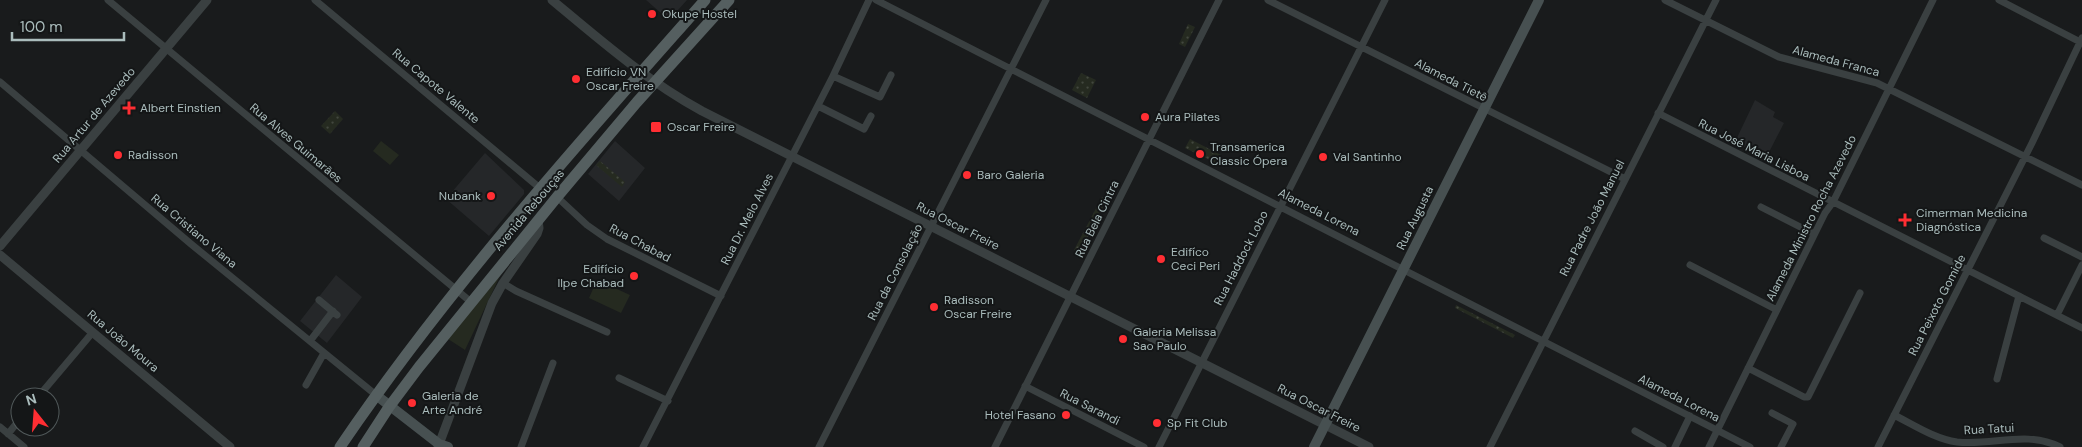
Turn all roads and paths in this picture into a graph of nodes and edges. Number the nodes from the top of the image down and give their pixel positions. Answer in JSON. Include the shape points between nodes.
{"nodes":[{"id":1,"x":108,"y":0,"type":"edge"},
{"id":2,"x":207,"y":0,"type":"edge"},
{"id":3,"x":315,"y":0,"type":"edge"},
{"id":4,"x":552,"y":0,"type":"edge"},
{"id":5,"x":705,"y":0,"type":"edge"},
{"id":6,"x":729,"y":0,"type":"edge"},
{"id":7,"x":869,"y":0,"type":"edge"},
{"id":8,"x":876,"y":0,"type":"edge"},
{"id":9,"x":1046,"y":0,"type":"edge"},
{"id":10,"x":1219,"y":0,"type":"edge"},
{"id":11,"x":1268,"y":0,"type":"edge"},
{"id":12,"x":1385,"y":0,"type":"edge"},
{"id":13,"x":1540,"y":0,"type":"edge"},
{"id":14,"x":1665,"y":0,"type":"edge"},
{"id":15,"x":1716,"y":0,"type":"edge"},
{"id":16,"x":1934,"y":0,"type":"edge"},
{"id":17,"x":1999,"y":0,"type":"edge"},
{"id":18,"x":1705,"y":20,"type":"junction"},
{"id":19,"x":2081,"y":41,"type":"edge"},
{"id":20,"x":1361,"y":47,"type":"junction"},
{"id":21,"x":167,"y":49,"type":"junction"},
{"id":22,"x":1010,"y":69,"type":"junction"},
{"id":23,"x":641,"y":72,"type":"junction"},
{"id":24,"x":891,"y":75,"type":"dead end"},
{"id":25,"x":834,"y":76,"type":"junction"},
{"id":26,"x":0,"y":82,"type":"edge"},
{"id":27,"x":654,"y":82,"type":"junction"},
{"id":28,"x":1889,"y":89,"type":"junction"},
{"id":29,"x":818,"y":106,"type":"junction"},
{"id":30,"x":1484,"y":110,"type":"junction"},
{"id":31,"x":1658,"y":114,"type":"junction"},
{"id":32,"x":871,"y":116,"type":"dead end"},
{"id":33,"x":1149,"y":139,"type":"junction"},
{"id":34,"x":82,"y":150,"type":"junction"},
{"id":35,"x":792,"y":156,"type":"junction"},
{"id":36,"x":2025,"y":157,"type":"junction"},
{"id":37,"x":1625,"y":179,"type":"junction"},
{"id":38,"x":2082,"y":185,"type":"edge"},
{"id":39,"x":542,"y":188,"type":"junction"},
{"id":40,"x":557,"y":197,"type":"junction"},
{"id":41,"x":1833,"y":202,"type":"junction"},
{"id":42,"x":1280,"y":205,"type":"junction"},
{"id":43,"x":1761,"y":207,"type":"dead end"},
{"id":44,"x":538,"y":220,"type":"junction"},
{"id":45,"x":930,"y":227,"type":"junction"},
{"id":46,"x":1814,"y":234,"type":"junction"},
{"id":47,"x":2044,"y":238,"type":"dead end"},
{"id":48,"x":0,"y":246,"type":"edge"},
{"id":49,"x":0,"y":255,"type":"edge"},
{"id":50,"x":2082,"y":256,"type":"edge"},
{"id":51,"x":1690,"y":265,"type":"dead end"},
{"id":52,"x":2082,"y":265,"type":"edge"},
{"id":53,"x":1404,"y":268,"type":"junction"},
{"id":54,"x":1968,"y":270,"type":"junction"},
{"id":55,"x":503,"y":283,"type":"junction"},
{"id":56,"x":457,"y":290,"type":"junction"},
{"id":57,"x":1860,"y":293,"type":"dead end"},
{"id":58,"x":721,"y":296,"type":"junction"},
{"id":59,"x":1071,"y":296,"type":"junction"},
{"id":60,"x":2019,"y":296,"type":"junction"},
{"id":61,"x":319,"y":300,"type":"dead end"},
{"id":62,"x":471,"y":302,"type":"junction"},
{"id":63,"x":1777,"y":310,"type":"junction"},
{"id":64,"x":2057,"y":315,"type":"junction"},
{"id":65,"x":2082,"y":328,"type":"edge"},
{"id":66,"x":93,"y":332,"type":"junction"},
{"id":67,"x":607,"y":332,"type":"dead end"},
{"id":68,"x":1543,"y":340,"type":"junction"},
{"id":69,"x":310,"y":341,"type":"junction"},
{"id":70,"x":324,"y":353,"type":"junction"},
{"id":71,"x":1201,"y":362,"type":"junction"},
{"id":72,"x":553,"y":363,"type":"dead end"},
{"id":73,"x":1748,"y":368,"type":"junction"},
{"id":74,"x":618,"y":378,"type":"dead end"},
{"id":75,"x":1997,"y":379,"type":"dead end"},
{"id":76,"x":306,"y":386,"type":"dead end"},
{"id":77,"x":1025,"y":386,"type":"junction"},
{"id":78,"x":46,"y":387,"type":"edge"},
{"id":79,"x":376,"y":395,"type":"junction"},
{"id":80,"x":668,"y":401,"type":"junction"},
{"id":81,"x":389,"y":406,"type":"junction"},
{"id":82,"x":1772,"y":413,"type":"dead end"},
{"id":83,"x":1894,"y":415,"type":"junction"},
{"id":84,"x":1690,"y":416,"type":"junction"},
{"id":85,"x":1325,"y":426,"type":"junction"},
{"id":86,"x":0,"y":427,"type":"edge"},
{"id":87,"x":1718,"y":430,"type":"junction"},
{"id":88,"x":10,"y":432,"type":"edge"},
{"id":89,"x":1635,"y":432,"type":"dead end"},
{"id":90,"x":8,"y":434,"type":"junction"},
{"id":91,"x":441,"y":446,"type":"edge"},
{"id":92,"x":24,"y":447,"type":"edge"},
{"id":93,"x":230,"y":447,"type":"edge"},
{"id":94,"x":340,"y":447,"type":"edge"},
{"id":95,"x":363,"y":447,"type":"edge"},
{"id":96,"x":521,"y":447,"type":"edge"},
{"id":97,"x":643,"y":447,"type":"edge"},
{"id":98,"x":819,"y":447,"type":"edge"},
{"id":99,"x":995,"y":447,"type":"edge"},
{"id":100,"x":1144,"y":447,"type":"edge"},
{"id":101,"x":1159,"y":447,"type":"edge"},
{"id":102,"x":1314,"y":447,"type":"edge"},
{"id":103,"x":1369,"y":447,"type":"edge"},
{"id":104,"x":1490,"y":447,"type":"edge"},
{"id":105,"x":1663,"y":447,"type":"edge"},
{"id":106,"x":1676,"y":447,"type":"edge"},
{"id":107,"x":1709,"y":447,"type":"edge"},
{"id":108,"x":1750,"y":447,"type":"edge"},
{"id":109,"x":1781,"y":447,"type":"edge"},
{"id":110,"x":1878,"y":447,"type":"edge"},
{"id":111,"x":2060,"y":447,"type":"edge"}],
"edges":[{"from":1,"to":21,"type":"street","name":"Rua Alves Guimarães"},
{"from":2,"to":21,"type":"street","name":"Rua Artur de Azevedo"},
{"from":3,"to":39,"type":"street","name":"Rua Capote Valente"},
{"from":4,"to":23,"type":"street","name":"Rua Oscar Freire"},
{"from":5,"to":23,"type":"main road","name":"Avenida Rebouças"},
{"from":6,"to":27,"type":"main road","name":"Avenida Rebouças"},
{"from":7,"to":25,"type":"street","name":"Rua Dr. Melo Alves"},
{"from":8,"to":22,"type":"street","name":"Alameda Lorena"},
{"from":9,"to":22,"type":"street","name":"Rua da Consolação"},
{"from":10,"to":33,"type":"street","name":"Rua Bela Cintra"},
{"from":11,"to":20,"type":"street","name":"Alameda Tietê"},
{"from":12,"to":20,"type":"street","name":"Rua Haddock Lobo"},
{"from":13,"to":30,"type":"main road","name":"Rua Augusta"},
{"from":14,"to":18,"type":"street","name":"Alameda Franca"},
{"from":15,"to":18,"type":"street","name":"Rua Padre João Manuel"},
{"from":16,"to":28,"type":"street","name":"Alameda Ministro Rocha Azevedo"},
{"from":17,"to":19,"type":"street"},
{"from":18,"to":28,"type":"street","name":"Alameda Franca","via":[[1779,58],[1877,83]]},
{"from":18,"to":31,"type":"street","name":"Rua Padre João Manuel"},
{"from":19,"to":36,"type":"street","name":"Rua Peixoto Gomide"},
{"from":20,"to":30,"type":"street","name":"Alameda Tietê"},
{"from":20,"to":42,"type":"street","name":"Rua Haddock Lobo"},
{"from":21,"to":34,"type":"street","name":"Rua Artur de Azevedo"},
{"from":21,"to":56,"type":"street","name":"Rua Alves Guimarães"},
{"from":22,"to":33,"type":"street","name":"Alameda Lorena"},
{"from":22,"to":45,"type":"street","name":"Rua da Consolação"},
{"from":23,"to":27,"type":"street","name":"Rua Oscar Freire"},
{"from":23,"to":39,"type":"main road","name":"Avenida Rebouças"},
{"from":24,"to":25,"type":"street","via":[[880,97]]},
{"from":25,"to":29,"type":"street","name":"Rua Dr. Melo Alves"},
{"from":26,"to":34,"type":"street","name":"Rua Cristiano Viana"},
{"from":27,"to":35,"type":"street","name":"Rua Oscar Freire","via":[[702,111]]},
{"from":27,"to":40,"type":"main road","name":"Avenida Rebouças"},
{"from":28,"to":36,"type":"street","name":"Alameda Franca"},
{"from":28,"to":41,"type":"street","name":"Alameda Ministro Rocha Azevedo"},
{"from":29,"to":32,"type":"street","via":[[864,129]]},
{"from":29,"to":35,"type":"street","name":"Rua Dr. Melo Alves"},
{"from":30,"to":37,"type":"street","name":"Alameda Tietê"},
{"from":30,"to":53,"type":"main road","name":"Rua Augusta"},
{"from":31,"to":37,"type":"street","name":"Rua Padre João Manuel"},
{"from":31,"to":41,"type":"street","name":"Rua José Maria Lisboa"},
{"from":33,"to":42,"type":"street","name":"Alameda Lorena"},
{"from":33,"to":59,"type":"street","name":"Rua Bela Cintra"},
{"from":34,"to":48,"type":"street","name":"Rua Artur de Azevedo"},
{"from":34,"to":69,"type":"street","name":"Rua Cristiano Viana"},
{"from":35,"to":45,"type":"street","name":"Rua Oscar Freire"},
{"from":35,"to":58,"type":"street","name":"Rua Dr. Melo Alves"},
{"from":36,"to":38,"type":"street","name":"Alameda Franca"},
{"from":36,"to":54,"type":"street","name":"Rua Peixoto Gomide"},
{"from":37,"to":68,"type":"street","name":"Rua Padre João Manuel"},
{"from":39,"to":56,"type":"main road","name":"Avenida Rebouças"},
{"from":40,"to":44,"type":"main road","name":"Avenida Rebouças"},
{"from":40,"to":58,"type":"street","name":"Rua Chabad","via":[[607,240]]},
{"from":41,"to":46,"type":"street","name":"Alameda Ministro Rocha Azevedo"},
{"from":41,"to":54,"type":"street","name":"Rua José Maria Lisboa"},
{"from":42,"to":53,"type":"street","name":"Alameda Lorena"},
{"from":42,"to":71,"type":"street","name":"Rua Haddock Lobo"},
{"from":43,"to":46,"type":"street"},
{"from":44,"to":55,"type":"street","via":[[537,234]]},
{"from":44,"to":62,"type":"main road","name":"Avenida Rebouças"},
{"from":45,"to":59,"type":"street","name":"Rua Oscar Freire"},
{"from":45,"to":98,"type":"street","name":"Rua da Consolação"},
{"from":46,"to":63,"type":"street","name":"Alameda Ministro Rocha Azevedo"},
{"from":47,"to":50,"type":"street"},
{"from":49,"to":66,"type":"street","name":"Rua João Moura"},
{"from":51,"to":63,"type":"street"},
{"from":52,"to":64,"type":"street"},
{"from":53,"to":68,"type":"street","name":"Alameda Lorena"},
{"from":53,"to":85,"type":"main road","name":"Rua Augusta"},
{"from":54,"to":60,"type":"street","name":"Rua José Maria Lisboa"},
{"from":54,"to":83,"type":"street","name":"Rua Peixoto Gomide"},
{"from":55,"to":67,"type":"street"},
{"from":55,"to":91,"type":"street","via":[[474,348]]},
{"from":56,"to":62,"type":"street","name":"Rua Alves Guimarães"},
{"from":56,"to":79,"type":"main road","name":"Avenida Rebouças"},
{"from":57,"to":73,"type":"street","via":[[1808,397]]},
{"from":58,"to":80,"type":"street","name":"Rua Dr. Melo Alves"},
{"from":59,"to":71,"type":"street","name":"Rua Oscar Freire"},
{"from":59,"to":77,"type":"street","name":"Rua Bela Cintra"},
{"from":60,"to":64,"type":"street","name":"Rua José Maria Lisboa"},
{"from":60,"to":75,"type":"street"},
{"from":61,"to":69,"type":"street","via":[[335,313]]},
{"from":62,"to":81,"type":"main road","name":"Avenida Rebouças"},
{"from":63,"to":73,"type":"street","name":"Alameda Ministro Rocha Azevedo"},
{"from":64,"to":65,"type":"street","name":"Rua José Maria Lisboa"},
{"from":66,"to":78,"type":"street"},
{"from":66,"to":93,"type":"street","name":"Rua João Moura"},
{"from":68,"to":84,"type":"street","name":"Alameda Lorena"},
{"from":68,"to":104,"type":"street","name":"Rua Padre João Manuel"},
{"from":69,"to":70,"type":"street","name":"Rua Cristiano Viana"},
{"from":70,"to":76,"type":"street"},
{"from":70,"to":79,"type":"street","name":"Rua Cristiano Viana"},
{"from":71,"to":85,"type":"street","name":"Rua Oscar Freire"},
{"from":71,"to":101,"type":"street","name":"Rua Haddock Lobo"},
{"from":72,"to":96,"type":"street"},
{"from":73,"to":87,"type":"street","name":"Alameda Ministro Rocha Azevedo"},
{"from":74,"to":80,"type":"street"},
{"from":77,"to":99,"type":"street","name":"Rua Bela Cintra"},
{"from":77,"to":100,"type":"street","name":"Rua Sarandi"},
{"from":79,"to":81,"type":"main road"},
{"from":79,"to":94,"type":"main road","name":"Avenida Rebouças"},
{"from":80,"to":97,"type":"street","name":"Rua Dr. Melo Alves"},
{"from":81,"to":91,"type":"main road"},
{"from":81,"to":95,"type":"main road","name":"Avenida Rebouças"},
{"from":82,"to":109,"type":"street","via":[[1793,424]]},
{"from":83,"to":110,"type":"street","name":"Rua Peixoto Gomide"},
{"from":83,"to":111,"type":"street","name":"Rua Tatui","via":[[1940,438],[1958,442],[2023,438],[2043,440]]},
{"from":84,"to":87,"type":"street","name":"Alameda Lorena"},
{"from":84,"to":106,"type":"street"},
{"from":85,"to":102,"type":"main road","name":"Rua Augusta"},
{"from":85,"to":103,"type":"street","name":"Rua Oscar Freire"},
{"from":86,"to":90,"type":"street"},
{"from":87,"to":107,"type":"street","name":"Alameda Ministro Rocha Azevedo"},
{"from":87,"to":108,"type":"street","name":"Alameda Lorena"},
{"from":88,"to":90,"type":"street"},
{"from":89,"to":105,"type":"street"},
{"from":90,"to":92,"type":"street"}]}
